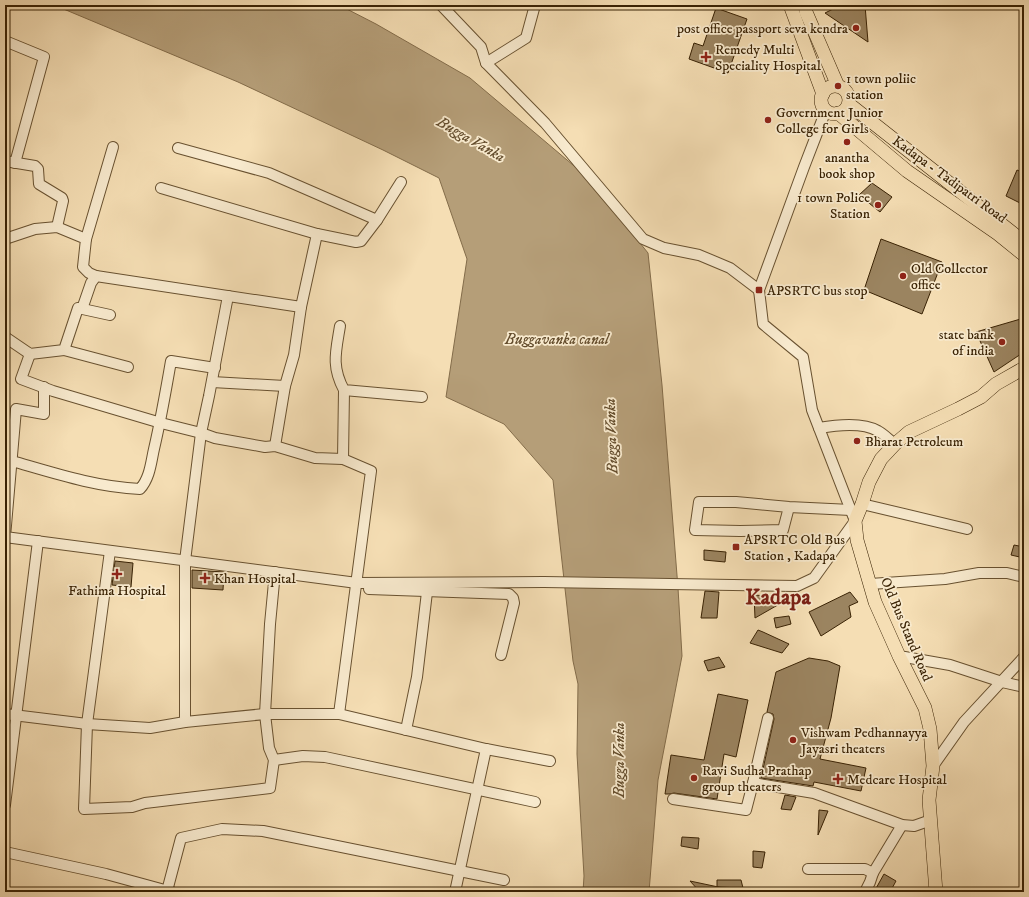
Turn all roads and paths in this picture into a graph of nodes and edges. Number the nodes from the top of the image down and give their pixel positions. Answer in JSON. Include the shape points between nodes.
{"nodes":[{"id":1,"x":441,"y":5,"type":"edge"},
{"id":2,"x":536,"y":5,"type":"edge"},
{"id":3,"x":790,"y":5,"type":"edge"},
{"id":4,"x":805,"y":5,"type":"edge"},
{"id":5,"x":5,"y":41,"type":"edge"},
{"id":6,"x":486,"y":63,"type":"junction"},
{"id":7,"x":838,"y":86,"type":"junction"},
{"id":8,"x":823,"y":94,"type":"junction"},
{"id":9,"x":849,"y":104,"type":"junction"},
{"id":10,"x":830,"y":112,"type":"junction"},
{"id":11,"x":113,"y":147,"type":"dead end"},
{"id":12,"x":178,"y":148,"type":"dead end"},
{"id":13,"x":10,"y":162,"type":"edge"},
{"id":14,"x":401,"y":182,"type":"dead end"},
{"id":15,"x":161,"y":188,"type":"dead end"},
{"id":16,"x":377,"y":220,"type":"junction"},
{"id":17,"x":57,"y":227,"type":"junction"},
{"id":18,"x":317,"y":234,"type":"junction"},
{"id":19,"x":5,"y":239,"type":"edge"},
{"id":20,"x":86,"y":239,"type":"junction"},
{"id":21,"x":1024,"y":242,"type":"edge"},
{"id":22,"x":1024,"y":255,"type":"edge"},
{"id":23,"x":96,"y":276,"type":"junction"},
{"id":24,"x":759,"y":290,"type":"junction"},
{"id":25,"x":228,"y":296,"type":"junction"},
{"id":26,"x":302,"y":307,"type":"junction"},
{"id":27,"x":82,"y":309,"type":"junction"},
{"id":28,"x":110,"y":315,"type":"dead end"},
{"id":29,"x":340,"y":326,"type":"dead end"},
{"id":30,"x":5,"y":337,"type":"edge"},
{"id":31,"x":64,"y":350,"type":"junction"},
{"id":32,"x":30,"y":354,"type":"junction"},
{"id":33,"x":128,"y":367,"type":"dead end"},
{"id":34,"x":215,"y":368,"type":"junction"},
{"id":35,"x":1024,"y":368,"type":"edge"},
{"id":36,"x":212,"y":382,"type":"junction"},
{"id":37,"x":284,"y":386,"type":"junction"},
{"id":38,"x":44,"y":387,"type":"junction"},
{"id":39,"x":344,"y":390,"type":"junction"},
{"id":40,"x":422,"y":397,"type":"dead end"},
{"id":41,"x":161,"y":423,"type":"junction"},
{"id":42,"x":819,"y":428,"type":"junction"},
{"id":43,"x":201,"y":433,"type":"junction"},
{"id":44,"x":895,"y":444,"type":"junction"},
{"id":45,"x":274,"y":446,"type":"junction"},
{"id":46,"x":343,"y":459,"type":"junction"},
{"id":47,"x":12,"y":461,"type":"junction"},
{"id":48,"x":789,"y":507,"type":"junction"},
{"id":49,"x":856,"y":511,"type":"junction"},
{"id":50,"x":967,"y":530,"type":"dead end"},
{"id":51,"x":5,"y":537,"type":"edge"},
{"id":52,"x":38,"y":542,"type":"junction"},
{"id":53,"x":110,"y":551,"type":"junction"},
{"id":54,"x":185,"y":561,"type":"junction"},
{"id":55,"x":274,"y":572,"type":"junction"},
{"id":56,"x":1024,"y":576,"type":"edge"},
{"id":57,"x":870,"y":584,"type":"junction"},
{"id":58,"x":356,"y":586,"type":"junction"},
{"id":59,"x":427,"y":592,"type":"junction"},
{"id":60,"x":501,"y":655,"type":"dead end"},
{"id":61,"x":899,"y":656,"type":"junction"},
{"id":62,"x":1024,"y":657,"type":"edge"},
{"id":63,"x":1002,"y":682,"type":"junction"},
{"id":64,"x":1024,"y":687,"type":"edge"},
{"id":65,"x":5,"y":714,"type":"edge"},
{"id":66,"x":265,"y":714,"type":"junction"},
{"id":67,"x":339,"y":714,"type":"junction"},
{"id":68,"x":16,"y":716,"type":"junction"},
{"id":69,"x":768,"y":718,"type":"dead end"},
{"id":70,"x":185,"y":722,"type":"junction"},
{"id":71,"x":87,"y":724,"type":"junction"},
{"id":72,"x":406,"y":730,"type":"junction"},
{"id":73,"x":486,"y":749,"type":"junction"},
{"id":74,"x":274,"y":760,"type":"junction"},
{"id":75,"x":550,"y":761,"type":"dead end"},
{"id":76,"x":933,"y":766,"type":"junction"},
{"id":77,"x":754,"y":784,"type":"junction"},
{"id":78,"x":477,"y":789,"type":"junction"},
{"id":79,"x":673,"y":799,"type":"dead end"},
{"id":80,"x":535,"y":802,"type":"dead end"},
{"id":81,"x":5,"y":805,"type":"edge"},
{"id":82,"x":930,"y":820,"type":"junction"},
{"id":83,"x":902,"y":825,"type":"junction"},
{"id":84,"x":5,"y":852,"type":"edge"},
{"id":85,"x":808,"y":869,"type":"dead end"},
{"id":86,"x":460,"y":872,"type":"junction"},
{"id":87,"x":873,"y":872,"type":"junction"},
{"id":88,"x":504,"y":880,"type":"dead end"},
{"id":89,"x":170,"y":891,"type":"edge"},
{"id":90,"x":455,"y":892,"type":"edge"},
{"id":91,"x":865,"y":892,"type":"edge"},
{"id":92,"x":936,"y":892,"type":"edge"}],
"edges":[{"from":1,"to":6,"type":"street","via":[[481,47]]},
{"from":2,"to":6,"type":"street","via":[[526,38]]},
{"from":3,"to":8,"type":"main road"},
{"from":4,"to":7,"type":"main road"},
{"from":5,"to":13,"type":"street","via":[[44,57]]},
{"from":6,"to":24,"type":"street","via":[[545,123],[643,239],[664,248],[699,255],[730,268]]},
{"from":7,"to":8,"type":"main road","via":[[829,87]]},
{"from":7,"to":9,"type":"main road","via":[[849,95]]},
{"from":8,"to":10,"type":"main road","via":[[822,102]]},
{"from":9,"to":10,"type":"main road","via":[[843,112]]},
{"from":9,"to":21,"type":"main road","name":"Kadapa - Tadipatri Road"},
{"from":10,"to":22,"type":"main road","name":"Kadapa - Tadipatri Road"},
{"from":10,"to":24,"type":"street","via":[[798,184]]},
{"from":11,"to":20,"type":"street"},
{"from":12,"to":16,"type":"street","via":[[269,173]]},
{"from":13,"to":17,"type":"street","via":[[37,167],[39,184],[61,197]]},
{"from":14,"to":16,"type":"street"},
{"from":15,"to":18,"type":"street"},
{"from":16,"to":18,"type":"street","via":[[359,242]]},
{"from":17,"to":19,"type":"street","via":[[35,229]]},
{"from":17,"to":20,"type":"street"},
{"from":18,"to":26,"type":"street"},
{"from":20,"to":23,"type":"street","via":[[83,267]]},
{"from":23,"to":25,"type":"street"},
{"from":23,"to":27,"type":"street"},
{"from":24,"to":42,"type":"street","via":[[763,324],[803,357],[812,410]]},
{"from":25,"to":26,"type":"street"},
{"from":25,"to":34,"type":"street"},
{"from":26,"to":37,"type":"street","via":[[294,355]]},
{"from":27,"to":28,"type":"street"},
{"from":27,"to":31,"type":"street","via":[[78,308]]},
{"from":29,"to":39,"type":"street","via":[[336,370]]},
{"from":30,"to":32,"type":"street"},
{"from":31,"to":32,"type":"street"},
{"from":31,"to":33,"type":"street"},
{"from":32,"to":38,"type":"street","via":[[21,379]]},
{"from":34,"to":36,"type":"street"},
{"from":34,"to":41,"type":"street","via":[[171,361]]},
{"from":35,"to":44,"type":"main road","name":"Old Bus Stand Road","via":[[958,410],[909,432]]},
{"from":36,"to":37,"type":"street"},
{"from":36,"to":43,"type":"street"},
{"from":37,"to":45,"type":"street"},
{"from":38,"to":41,"type":"street"},
{"from":38,"to":47,"type":"street","via":[[44,414],[16,410]]},
{"from":39,"to":40,"type":"street"},
{"from":39,"to":46,"type":"street"},
{"from":41,"to":43,"type":"street"},
{"from":41,"to":47,"type":"street","via":[[149,473],[140,489],[119,488],[66,477]]},
{"from":42,"to":44,"type":"street","via":[[840,425],[863,426],[877,430]]},
{"from":42,"to":49,"type":"street"},
{"from":43,"to":45,"type":"street","via":[[264,447]]},
{"from":43,"to":54,"type":"street"},
{"from":44,"to":49,"type":"main road","name":"Old Bus Stand Road","via":[[881,458]]},
{"from":45,"to":46,"type":"street","via":[[314,458]]},
{"from":46,"to":58,"type":"street","via":[[371,471]]},
{"from":47,"to":51,"type":"street"},
{"from":48,"to":48,"type":"street","via":[[736,502],[699,502],[695,530],[783,530]]},
{"from":48,"to":49,"type":"street"},
{"from":49,"to":50,"type":"street"},
{"from":49,"to":57,"type":"main road","name":"Old Bus Stand Road","via":[[857,540]]},
{"from":49,"to":58,"type":"street","via":[[814,578],[797,586],[544,582]]},
{"from":51,"to":52,"type":"street"},
{"from":52,"to":53,"type":"street"},
{"from":52,"to":68,"type":"street"},
{"from":53,"to":54,"type":"street"},
{"from":53,"to":71,"type":"street"},
{"from":54,"to":55,"type":"street"},
{"from":54,"to":70,"type":"street"},
{"from":55,"to":58,"type":"street"},
{"from":55,"to":66,"type":"street"},
{"from":56,"to":57,"type":"street","via":[[979,573],[945,579]]},
{"from":57,"to":61,"type":"main road","name":"Old Bus Stand Road","via":[[875,602]]},
{"from":58,"to":59,"type":"street"},
{"from":58,"to":67,"type":"street"},
{"from":59,"to":60,"type":"street","via":[[509,594],[514,603]]},
{"from":59,"to":72,"type":"street","via":[[417,677]]},
{"from":61,"to":63,"type":"street","via":[[950,665]]},
{"from":61,"to":76,"type":"main road","name":"Old Bus Stand Road","via":[[925,708],[930,729]]},
{"from":62,"to":63,"type":"street"},
{"from":63,"to":64,"type":"street"},
{"from":63,"to":76,"type":"street","via":[[964,722]]},
{"from":65,"to":68,"type":"street"},
{"from":66,"to":67,"type":"street"},
{"from":66,"to":70,"type":"street"},
{"from":66,"to":74,"type":"street","via":[[269,748]]},
{"from":67,"to":72,"type":"street"},
{"from":68,"to":71,"type":"street"},
{"from":68,"to":81,"type":"street"},
{"from":69,"to":77,"type":"street"},
{"from":70,"to":71,"type":"street","via":[[150,728]]},
{"from":71,"to":74,"type":"street","via":[[84,809],[132,807],[145,803],[270,788]]},
{"from":72,"to":73,"type":"street"},
{"from":73,"to":75,"type":"street"},
{"from":73,"to":78,"type":"street"},
{"from":74,"to":78,"type":"street","via":[[303,756],[324,757]]},
{"from":76,"to":82,"type":"main road","name":"Old Bus Stand Road","via":[[929,800]]},
{"from":77,"to":79,"type":"street","via":[[746,810]]},
{"from":77,"to":83,"type":"street","via":[[814,793]]},
{"from":78,"to":80,"type":"street"},
{"from":78,"to":86,"type":"street"},
{"from":82,"to":83,"type":"street","via":[[914,826]]},
{"from":82,"to":92,"type":"main road","name":"Old Bus Stand Road"},
{"from":83,"to":87,"type":"street"},
{"from":84,"to":89,"type":"street"},
{"from":85,"to":87,"type":"street","via":[[865,869]]},
{"from":86,"to":88,"type":"street"},
{"from":86,"to":89,"type":"street","via":[[263,831],[222,829],[181,838]]},
{"from":86,"to":90,"type":"street"},
{"from":87,"to":91,"type":"street"}]}
